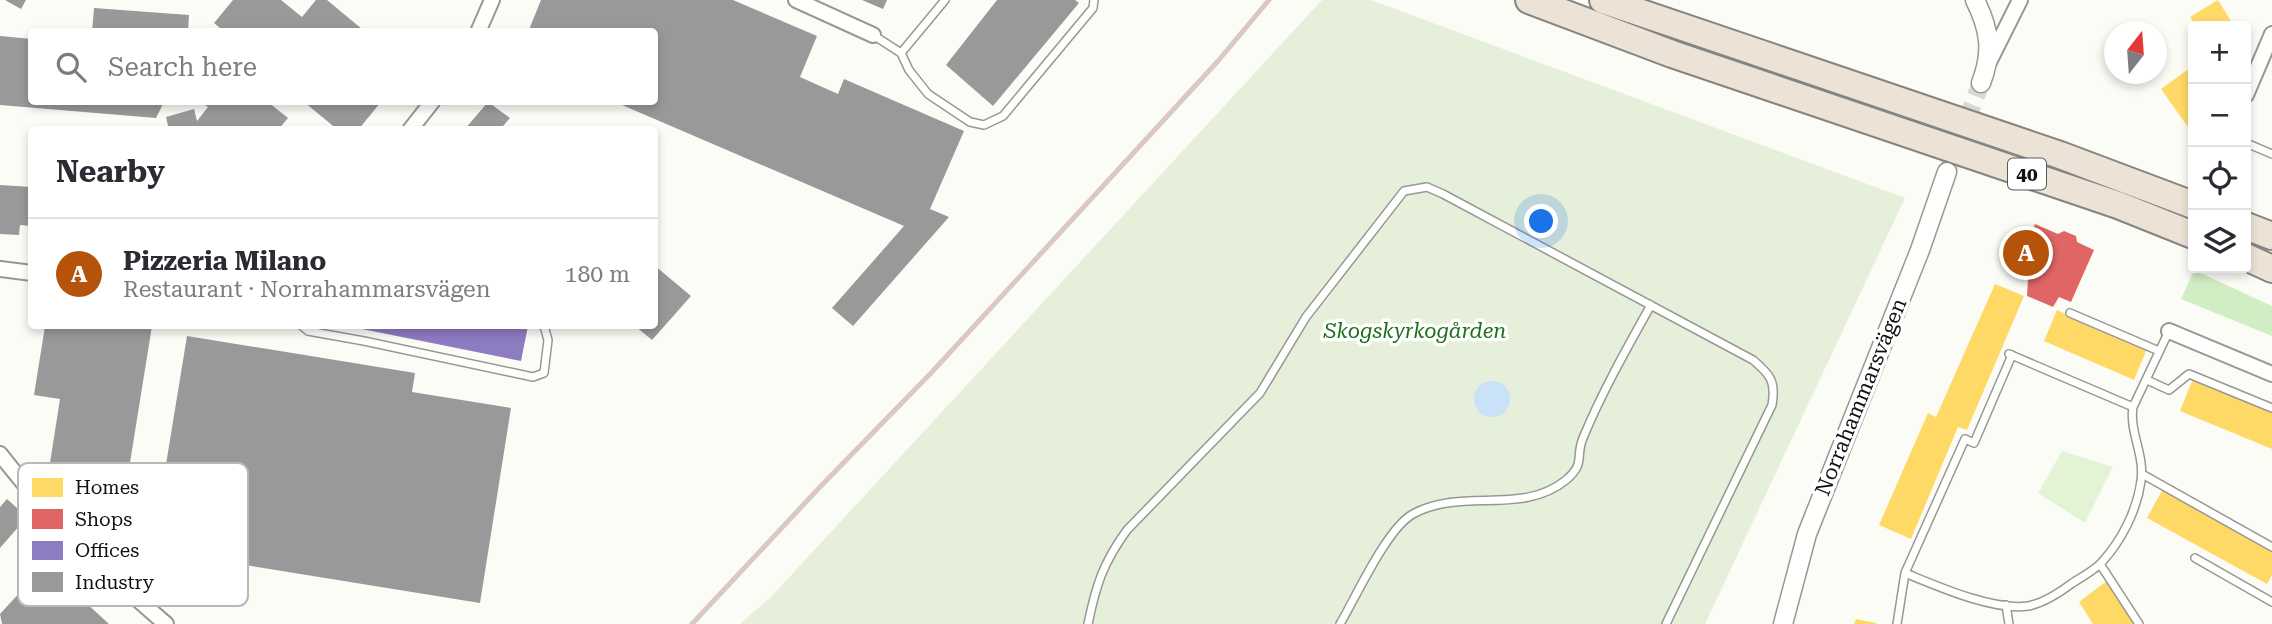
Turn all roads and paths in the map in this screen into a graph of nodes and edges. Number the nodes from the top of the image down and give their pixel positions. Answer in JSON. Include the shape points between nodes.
{"nodes":[{"id":1,"x":492,"y":0,"type":"edge"},
{"id":2,"x":796,"y":0,"type":"edge"},
{"id":3,"x":945,"y":0,"type":"edge"},
{"id":4,"x":1094,"y":0,"type":"edge"},
{"id":5,"x":1529,"y":0,"type":"edge"},
{"id":6,"x":1604,"y":0,"type":"edge"},
{"id":7,"x":1975,"y":0,"type":"edge"},
{"id":8,"x":2020,"y":0,"type":"edge"},
{"id":9,"x":480,"y":28,"type":"edge"},
{"id":10,"x":2272,"y":34,"type":"edge"},
{"id":11,"x":873,"y":35,"type":"joint"},
{"id":12,"x":901,"y":53,"type":"junction"},
{"id":13,"x":1989,"y":63,"type":"junction"},
{"id":14,"x":1981,"y":83,"type":"tunnel mouth"},
{"id":15,"x":2251,"y":84,"type":"edge"},
{"id":16,"x":430,"y":105,"type":"edge"},
{"id":17,"x":413,"y":126,"type":"edge"},
{"id":18,"x":2251,"y":145,"type":"edge"},
{"id":19,"x":2272,"y":154,"type":"edge"},
{"id":20,"x":1947,"y":172,"type":"tunnel mouth"},
{"id":21,"x":2188,"y":203,"type":"edge"},
{"id":22,"x":2251,"y":228,"type":"edge"},
{"id":23,"x":2188,"y":232,"type":"edge"},
{"id":24,"x":2272,"y":236,"type":"edge"},
{"id":25,"x":2251,"y":259,"type":"edge"},
{"id":26,"x":0,"y":269,"type":"edge"},
{"id":27,"x":2272,"y":269,"type":"edge"},
{"id":28,"x":28,"y":272,"type":"edge"},
{"id":29,"x":1651,"y":305,"type":"junction"},
{"id":30,"x":2070,"y":313,"type":"dead end"},
{"id":31,"x":306,"y":329,"type":"edge"},
{"id":32,"x":545,"y":329,"type":"edge"},
{"id":33,"x":2169,"y":331,"type":"joint"},
{"id":34,"x":2160,"y":351,"type":"junction"},
{"id":35,"x":2272,"y":374,"type":"edge"},
{"id":36,"x":2147,"y":380,"type":"junction"},
{"id":37,"x":2133,"y":407,"type":"junction"},
{"id":38,"x":2272,"y":408,"type":"edge"},
{"id":39,"x":0,"y":454,"type":"edge"},
{"id":40,"x":2142,"y":474,"type":"junction"},
{"id":41,"x":18,"y":477,"type":"edge"},
{"id":42,"x":2272,"y":548,"type":"edge"},
{"id":43,"x":2195,"y":558,"type":"dead end"},
{"id":44,"x":2100,"y":564,"type":"junction"},
{"id":45,"x":1905,"y":573,"type":"junction"},
{"id":46,"x":2272,"y":602,"type":"edge"},
{"id":47,"x":2006,"y":605,"type":"junction"},
{"id":48,"x":146,"y":606,"type":"edge"},
{"id":49,"x":166,"y":624,"type":"edge"},
{"id":50,"x":1088,"y":624,"type":"edge"},
{"id":51,"x":1340,"y":624,"type":"edge"},
{"id":52,"x":1666,"y":624,"type":"edge"},
{"id":53,"x":1783,"y":624,"type":"edge"},
{"id":54,"x":1897,"y":624,"type":"edge"},
{"id":55,"x":2009,"y":624,"type":"edge"},
{"id":56,"x":2139,"y":624,"type":"edge"}],
"edges":[{"from":1,"to":9,"type":"street"},
{"from":2,"to":11,"type":"street"},
{"from":3,"to":12,"type":"lane"},
{"from":4,"to":12,"type":"lane","via":[[1093,8],[1003,117],[984,125],[970,122],[928,94]]},
{"from":5,"to":23,"type":"highway","number":"40"},
{"from":6,"to":21,"type":"highway","number":"40"},
{"from":7,"to":13,"type":"street","via":[[1987,28]]},
{"from":8,"to":13,"type":"street"},
{"from":10,"to":15,"type":"street"},
{"from":11,"to":12,"type":"lane"},
{"from":13,"to":14,"type":"street"},
{"from":16,"to":17,"type":"street"},
{"from":18,"to":19,"type":"lane"},
{"from":20,"to":53,"type":"street","name":"Norrahammarsvägen","via":[[1807,534]]},
{"from":22,"to":24,"type":"highway"},
{"from":25,"to":27,"type":"highway"},
{"from":26,"to":28,"type":"street"},
{"from":29,"to":50,"type":"lane","via":[[1443,194],[1427,187],[1404,191],[1306,317],[1260,393],[1127,530],[1096,584]]},
{"from":29,"to":51,"type":"lane","via":[[1581,440],[1578,468],[1541,494],[1508,502],[1448,502],[1412,514],[1394,531]]},
{"from":29,"to":52,"type":"lane","via":[[1753,360],[1767,372],[1775,388],[1772,405]]},
{"from":30,"to":34,"type":"lane"},
{"from":31,"to":32,"type":"lane","via":[[533,377],[544,373]]},
{"from":33,"to":34,"type":"lane"},
{"from":33,"to":35,"type":"street"},
{"from":34,"to":36,"type":"lane"},
{"from":36,"to":37,"type":"lane"},
{"from":36,"to":38,"type":"lane","via":[[2169,390],[2189,374]]},
{"from":37,"to":40,"type":"lane"},
{"from":37,"to":45,"type":"lane","via":[[2010,354],[1974,443],[1965,439]]},
{"from":39,"to":41,"type":"street"},
{"from":40,"to":42,"type":"lane"},
{"from":40,"to":44,"type":"lane","via":[[2132,514]]},
{"from":43,"to":46,"type":"lane"},
{"from":44,"to":47,"type":"lane","via":[[2049,598],[2029,606]]},
{"from":44,"to":56,"type":"lane"},
{"from":45,"to":47,"type":"lane","via":[[1945,590]]},
{"from":45,"to":54,"type":"lane"},
{"from":47,"to":55,"type":"lane"},
{"from":48,"to":49,"type":"street"}]}
